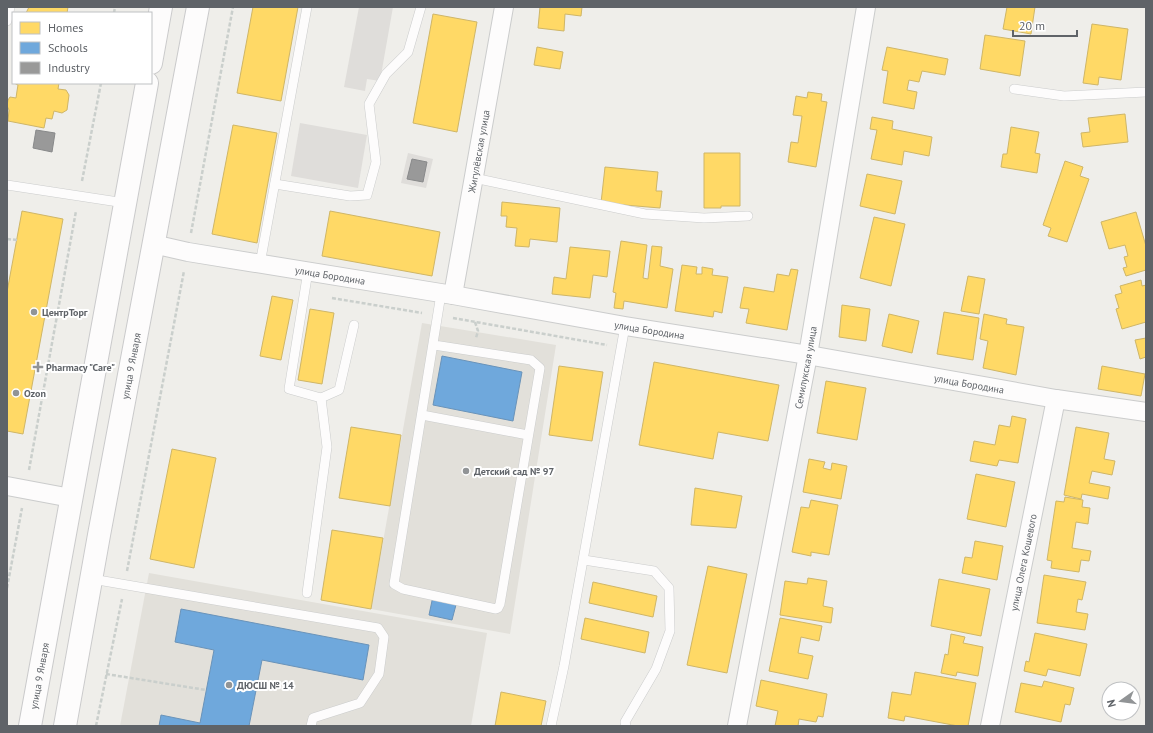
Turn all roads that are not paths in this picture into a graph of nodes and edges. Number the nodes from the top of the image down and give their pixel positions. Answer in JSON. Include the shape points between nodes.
{"nodes":[{"id":1,"x":10,"y":7,"type":"edge"},
{"id":2,"x":161,"y":7,"type":"edge"},
{"id":3,"x":198,"y":7,"type":"edge"},
{"id":4,"x":307,"y":7,"type":"edge"},
{"id":5,"x":421,"y":7,"type":"edge"},
{"id":6,"x":504,"y":7,"type":"edge"},
{"id":7,"x":866,"y":7,"type":"edge"},
{"id":8,"x":7,"y":21,"type":"edge"},
{"id":9,"x":152,"y":57,"type":"edge"},
{"id":10,"x":147,"y":84,"type":"edge"},
{"id":11,"x":1014,"y":89,"type":"dead end"},
{"id":12,"x":1146,"y":92,"type":"edge"},
{"id":13,"x":474,"y":178,"type":"junction"},
{"id":14,"x":275,"y":184,"type":"junction"},
{"id":15,"x":7,"y":185,"type":"edge"},
{"id":16,"x":125,"y":203,"type":"junction"},
{"id":17,"x":748,"y":216,"type":"dead end"},
{"id":18,"x":153,"y":244,"type":"junction"},
{"id":19,"x":260,"y":264,"type":"junction"},
{"id":20,"x":308,"y":272,"type":"junction"},
{"id":21,"x":447,"y":295,"type":"junction"},
{"id":22,"x":354,"y":325,"type":"dead end"},
{"id":23,"x":625,"y":326,"type":"junction"},
{"id":24,"x":434,"y":345,"type":"junction"},
{"id":25,"x":808,"y":355,"type":"junction"},
{"id":26,"x":321,"y":398,"type":"junction"},
{"id":27,"x":1056,"y":399,"type":"junction"},
{"id":28,"x":1146,"y":412,"type":"edge"},
{"id":29,"x":422,"y":415,"type":"junction"},
{"id":30,"x":528,"y":435,"type":"junction"},
{"id":31,"x":7,"y":486,"type":"edge"},
{"id":32,"x":71,"y":498,"type":"junction"},
{"id":33,"x":584,"y":560,"type":"junction"},
{"id":34,"x":92,"y":579,"type":"junction"},
{"id":35,"x":307,"y":593,"type":"dead end"},
{"id":36,"x":30,"y":726,"type":"edge"},
{"id":37,"x":65,"y":726,"type":"edge"},
{"id":38,"x":311,"y":726,"type":"edge"},
{"id":39,"x":551,"y":726,"type":"edge"},
{"id":40,"x":626,"y":726,"type":"edge"},
{"id":41,"x":737,"y":726,"type":"edge"},
{"id":42,"x":990,"y":726,"type":"edge"}],
"edges":[{"from":1,"to":8,"type":"lane"},
{"from":2,"to":9,"type":"main road"},
{"from":3,"to":18,"type":"main road","name":"улица 9 Января"},
{"from":4,"to":14,"type":"lane"},
{"from":5,"to":14,"type":"lane","via":[[408,52],[386,74],[369,104],[376,162],[367,195],[350,196]]},
{"from":6,"to":13,"type":"street","name":"Жигулёвская улица"},
{"from":7,"to":25,"type":"street","name":"Семилукская улица"},
{"from":10,"to":16,"type":"main road","name":"улица 9 Января"},
{"from":11,"to":12,"type":"lane","via":[[1064,96]]},
{"from":13,"to":17,"type":"lane","via":[[645,214],[704,218]]},
{"from":13,"to":21,"type":"street","name":"Жигулёвская улица"},
{"from":14,"to":19,"type":"lane"},
{"from":15,"to":16,"type":"lane"},
{"from":16,"to":32,"type":"main road","name":"улица 9 Января"},
{"from":18,"to":19,"type":"street","name":"улица Бородина"},
{"from":18,"to":34,"type":"main road","name":"улица 9 Января"},
{"from":19,"to":20,"type":"street","name":"улица Бородина"},
{"from":20,"to":21,"type":"street","name":"улица Бородина"},
{"from":20,"to":26,"type":"lane","via":[[289,389]]},
{"from":21,"to":23,"type":"street","name":"улица Бородина"},
{"from":21,"to":24,"type":"lane","via":[[438,316]]},
{"from":22,"to":26,"type":"lane","via":[[339,390]]},
{"from":23,"to":25,"type":"street","name":"улица Бородина"},
{"from":23,"to":33,"type":"lane"},
{"from":24,"to":29,"type":"lane"},
{"from":24,"to":30,"type":"lane","via":[[531,360],[540,368]]},
{"from":25,"to":27,"type":"street","name":"улица Бородина"},
{"from":25,"to":41,"type":"street","name":"Семилукская улица"},
{"from":26,"to":35,"type":"lane","via":[[327,447]]},
{"from":27,"to":28,"type":"street","name":"улица Бородина"},
{"from":27,"to":42,"type":"street","name":"улица Олега Кошевого"},
{"from":29,"to":30,"type":"lane"},
{"from":29,"to":30,"type":"lane","via":[[394,584],[403,590],[494,608],[498,608],[500,604]]},
{"from":31,"to":32,"type":"street"},
{"from":32,"to":36,"type":"main road","name":"улица 9 Января"},
{"from":33,"to":39,"type":"lane"},
{"from":33,"to":40,"type":"lane","via":[[654,571],[669,588],[670,631],[656,669],[625,722]]},
{"from":34,"to":37,"type":"main road","name":"улица 9 Января"},
{"from":34,"to":38,"type":"lane","via":[[378,628],[384,638],[379,674],[360,703],[313,718]]}]}
